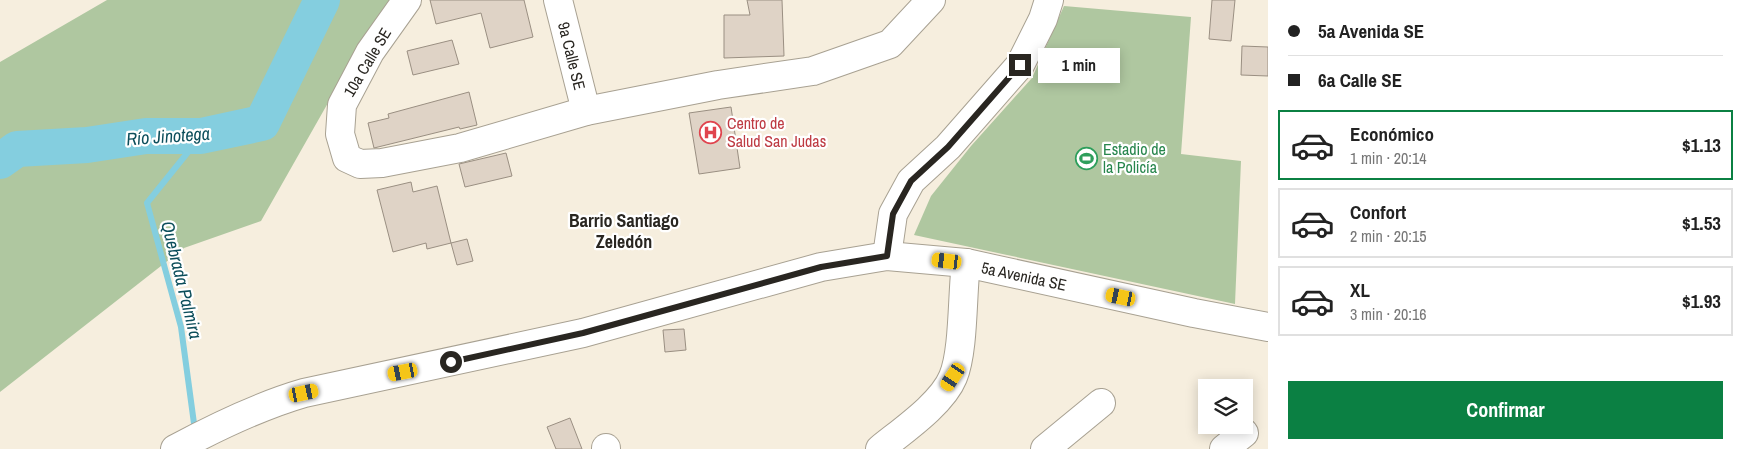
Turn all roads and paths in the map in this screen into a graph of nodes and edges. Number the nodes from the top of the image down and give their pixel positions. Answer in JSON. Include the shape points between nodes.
{"nodes":[{"id":1,"x":407,"y":0,"type":"edge"},
{"id":2,"x":558,"y":0,"type":"edge"},
{"id":3,"x":931,"y":0,"type":"edge"},
{"id":4,"x":1049,"y":0,"type":"edge"},
{"id":5,"x":586,"y":112,"type":"junction"},
{"id":6,"x":887,"y":256,"type":"junction"},
{"id":7,"x":966,"y":263,"type":"junction"},
{"id":8,"x":1268,"y":327,"type":"edge"},
{"id":9,"x":1101,"y":403,"type":"dead end"},
{"id":10,"x":189,"y":442,"type":"edge"},
{"id":11,"x":897,"y":444,"type":"edge"},
{"id":12,"x":1045,"y":449,"type":"edge"}],
"edges":[{"from":1,"to":5,"type":"street","name":"10a Calle SE","via":[[370,52],[342,105],[340,134],[347,158],[360,164],[382,164],[460,148]]},
{"from":2,"to":5,"type":"street","name":"9a Calle SE"},
{"from":3,"to":5,"type":"street","via":[[890,44],[813,71],[718,85]]},
{"from":4,"to":6,"type":"street","via":[[1020,65],[948,147],[911,181],[893,214]]},
{"from":6,"to":7,"type":"street","name":"5a Avenida SE"},
{"from":6,"to":10,"type":"street","name":"5a Avenida SE","via":[[821,267],[583,333],[304,393],[272,402]]},
{"from":7,"to":8,"type":"street","name":"5a Avenida SE"},
{"from":7,"to":11,"type":"street","via":[[953,377],[938,399]]},
{"from":9,"to":12,"type":"street"}]}
